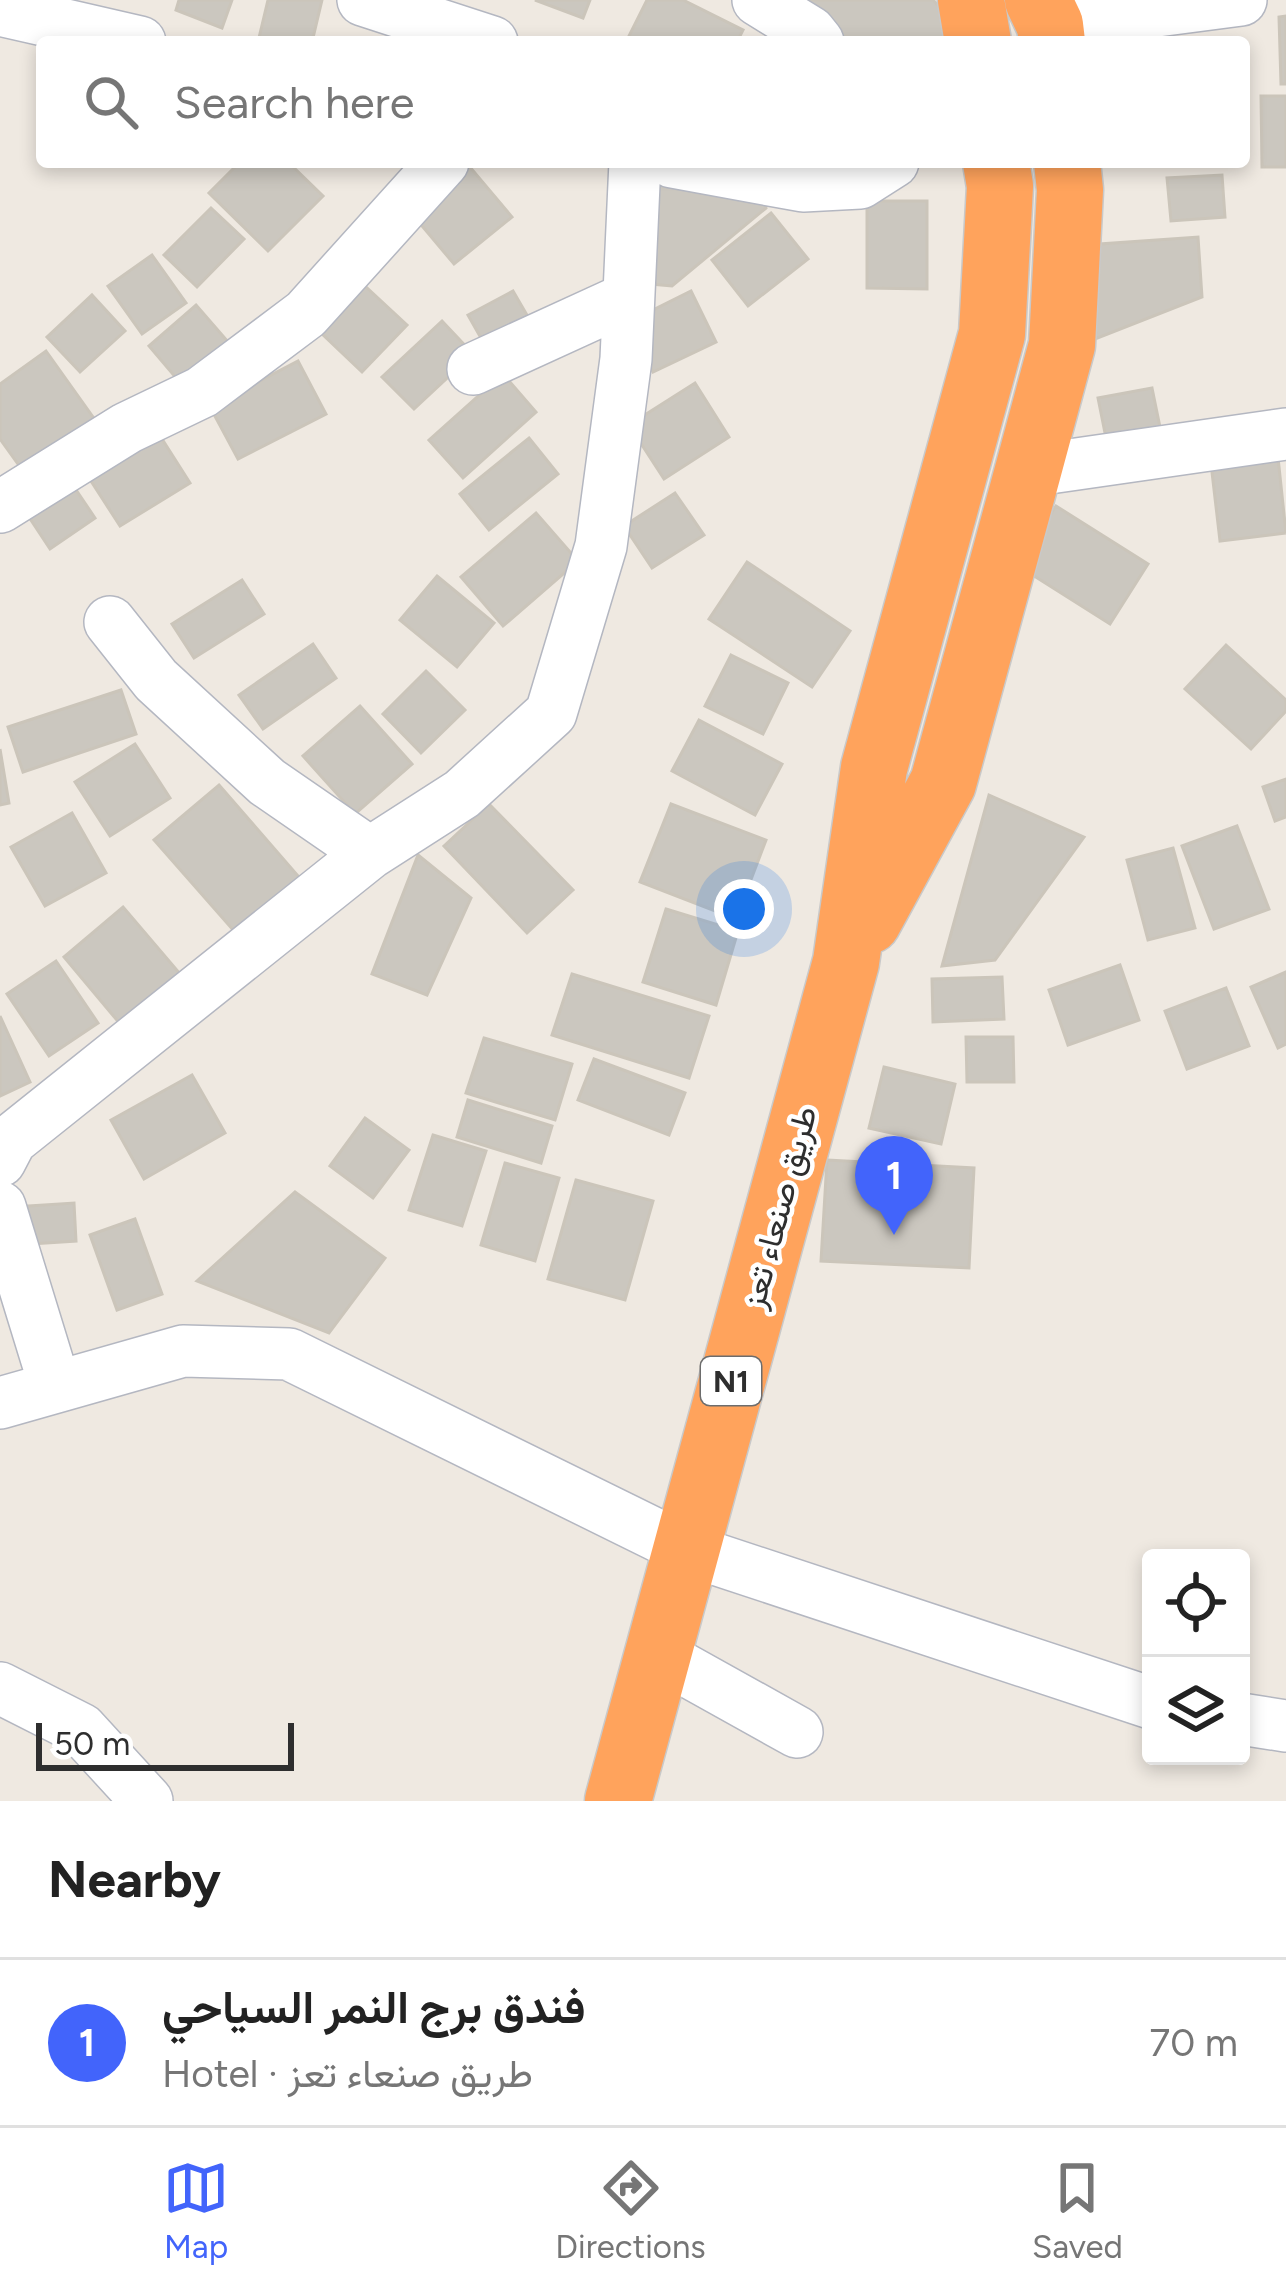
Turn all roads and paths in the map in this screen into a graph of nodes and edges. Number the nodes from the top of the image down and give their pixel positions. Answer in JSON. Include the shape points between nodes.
{"nodes":[{"id":1,"x":363,"y":0,"type":"edge"},
{"id":2,"x":758,"y":0,"type":"edge"},
{"id":3,"x":971,"y":0,"type":"edge"},
{"id":4,"x":1241,"y":0,"type":"edge"},
{"id":5,"x":0,"y":10,"type":"edge"},
{"id":6,"x":1046,"y":22,"type":"edge"},
{"id":7,"x":114,"y":36,"type":"edge"},
{"id":8,"x":474,"y":36,"type":"edge"},
{"id":9,"x":813,"y":36,"type":"edge"},
{"id":10,"x":977,"y":36,"type":"edge"},
{"id":11,"x":438,"y":168,"type":"edge"},
{"id":12,"x":635,"y":168,"type":"edge"},
{"id":13,"x":705,"y":168,"type":"edge"},
{"id":14,"x":884,"y":168,"type":"edge"},
{"id":15,"x":1067,"y":168,"type":"edge"},
{"id":16,"x":983,"y":170,"type":"edge"},
{"id":17,"x":626,"y":299,"type":"junction"},
{"id":18,"x":473,"y":369,"type":"dead end"},
{"id":19,"x":1286,"y":434,"type":"edge"},
{"id":20,"x":1028,"y":471,"type":"junction"},
{"id":21,"x":0,"y":507,"type":"edge"},
{"id":22,"x":110,"y":622,"type":"dead end"},
{"id":23,"x":370,"y":853,"type":"junction"},
{"id":24,"x":847,"y":962,"type":"junction"},
{"id":25,"x":0,"y":1161,"type":"edge"},
{"id":26,"x":0,"y":1207,"type":"edge"},
{"id":27,"x":55,"y":1386,"type":"junction"},
{"id":28,"x":0,"y":1403,"type":"edge"},
{"id":29,"x":685,"y":1549,"type":"junction"},
{"id":30,"x":657,"y":1654,"type":"junction"},
{"id":31,"x":0,"y":1688,"type":"edge"},
{"id":32,"x":1142,"y":1700,"type":"edge"},
{"id":33,"x":1250,"y":1720,"type":"edge"},
{"id":34,"x":1286,"y":1726,"type":"edge"},
{"id":35,"x":797,"y":1732,"type":"dead end"},
{"id":36,"x":147,"y":1801,"type":"edge"},
{"id":37,"x":618,"y":1801,"type":"edge"}],
"edges":[{"from":1,"to":8,"type":"street"},
{"from":2,"to":9,"type":"street"},
{"from":3,"to":10,"type":"highway"},
{"from":4,"to":6,"type":"street"},
{"from":5,"to":7,"type":"street"},
{"from":11,"to":21,"type":"street","via":[[306,314],[202,392]]},
{"from":12,"to":17,"type":"street"},
{"from":13,"to":14,"type":"street","via":[[803,186],[860,184]]},
{"from":15,"to":20,"type":"highway","name":"طريق صنعاء تعز","number":"N1","via":[[1061,345]]},
{"from":16,"to":24,"type":"highway","name":"طريق صنعاء تعز","number":"N1","via":[[992,334],[874,768]]},
{"from":17,"to":18,"type":"street"},
{"from":17,"to":23,"type":"street","via":[[626,359],[601,546],[551,713],[462,794]]},
{"from":19,"to":20,"type":"street"},
{"from":20,"to":24,"type":"highway","name":"طريق صنعاء تعز","number":"N1","via":[[943,783]]},
{"from":22,"to":23,"type":"street","via":[[156,680],[267,782]]},
{"from":23,"to":25,"type":"street","via":[[11,1140]]},
{"from":24,"to":29,"type":"highway","name":"طريق صنعاء تعز","number":"N1"},
{"from":26,"to":27,"type":"street"},
{"from":27,"to":28,"type":"street"},
{"from":27,"to":29,"type":"street","via":[[183,1351],[289,1354]]},
{"from":29,"to":30,"type":"highway","name":"طريق صنعاء تعز","number":"N1"},
{"from":29,"to":32,"type":"street"},
{"from":30,"to":35,"type":"street"},
{"from":30,"to":37,"type":"highway","name":"طريق صنعاء تعز","number":"N1"},
{"from":31,"to":36,"type":"street","via":[[81,1729]]},
{"from":33,"to":34,"type":"street"}]}
